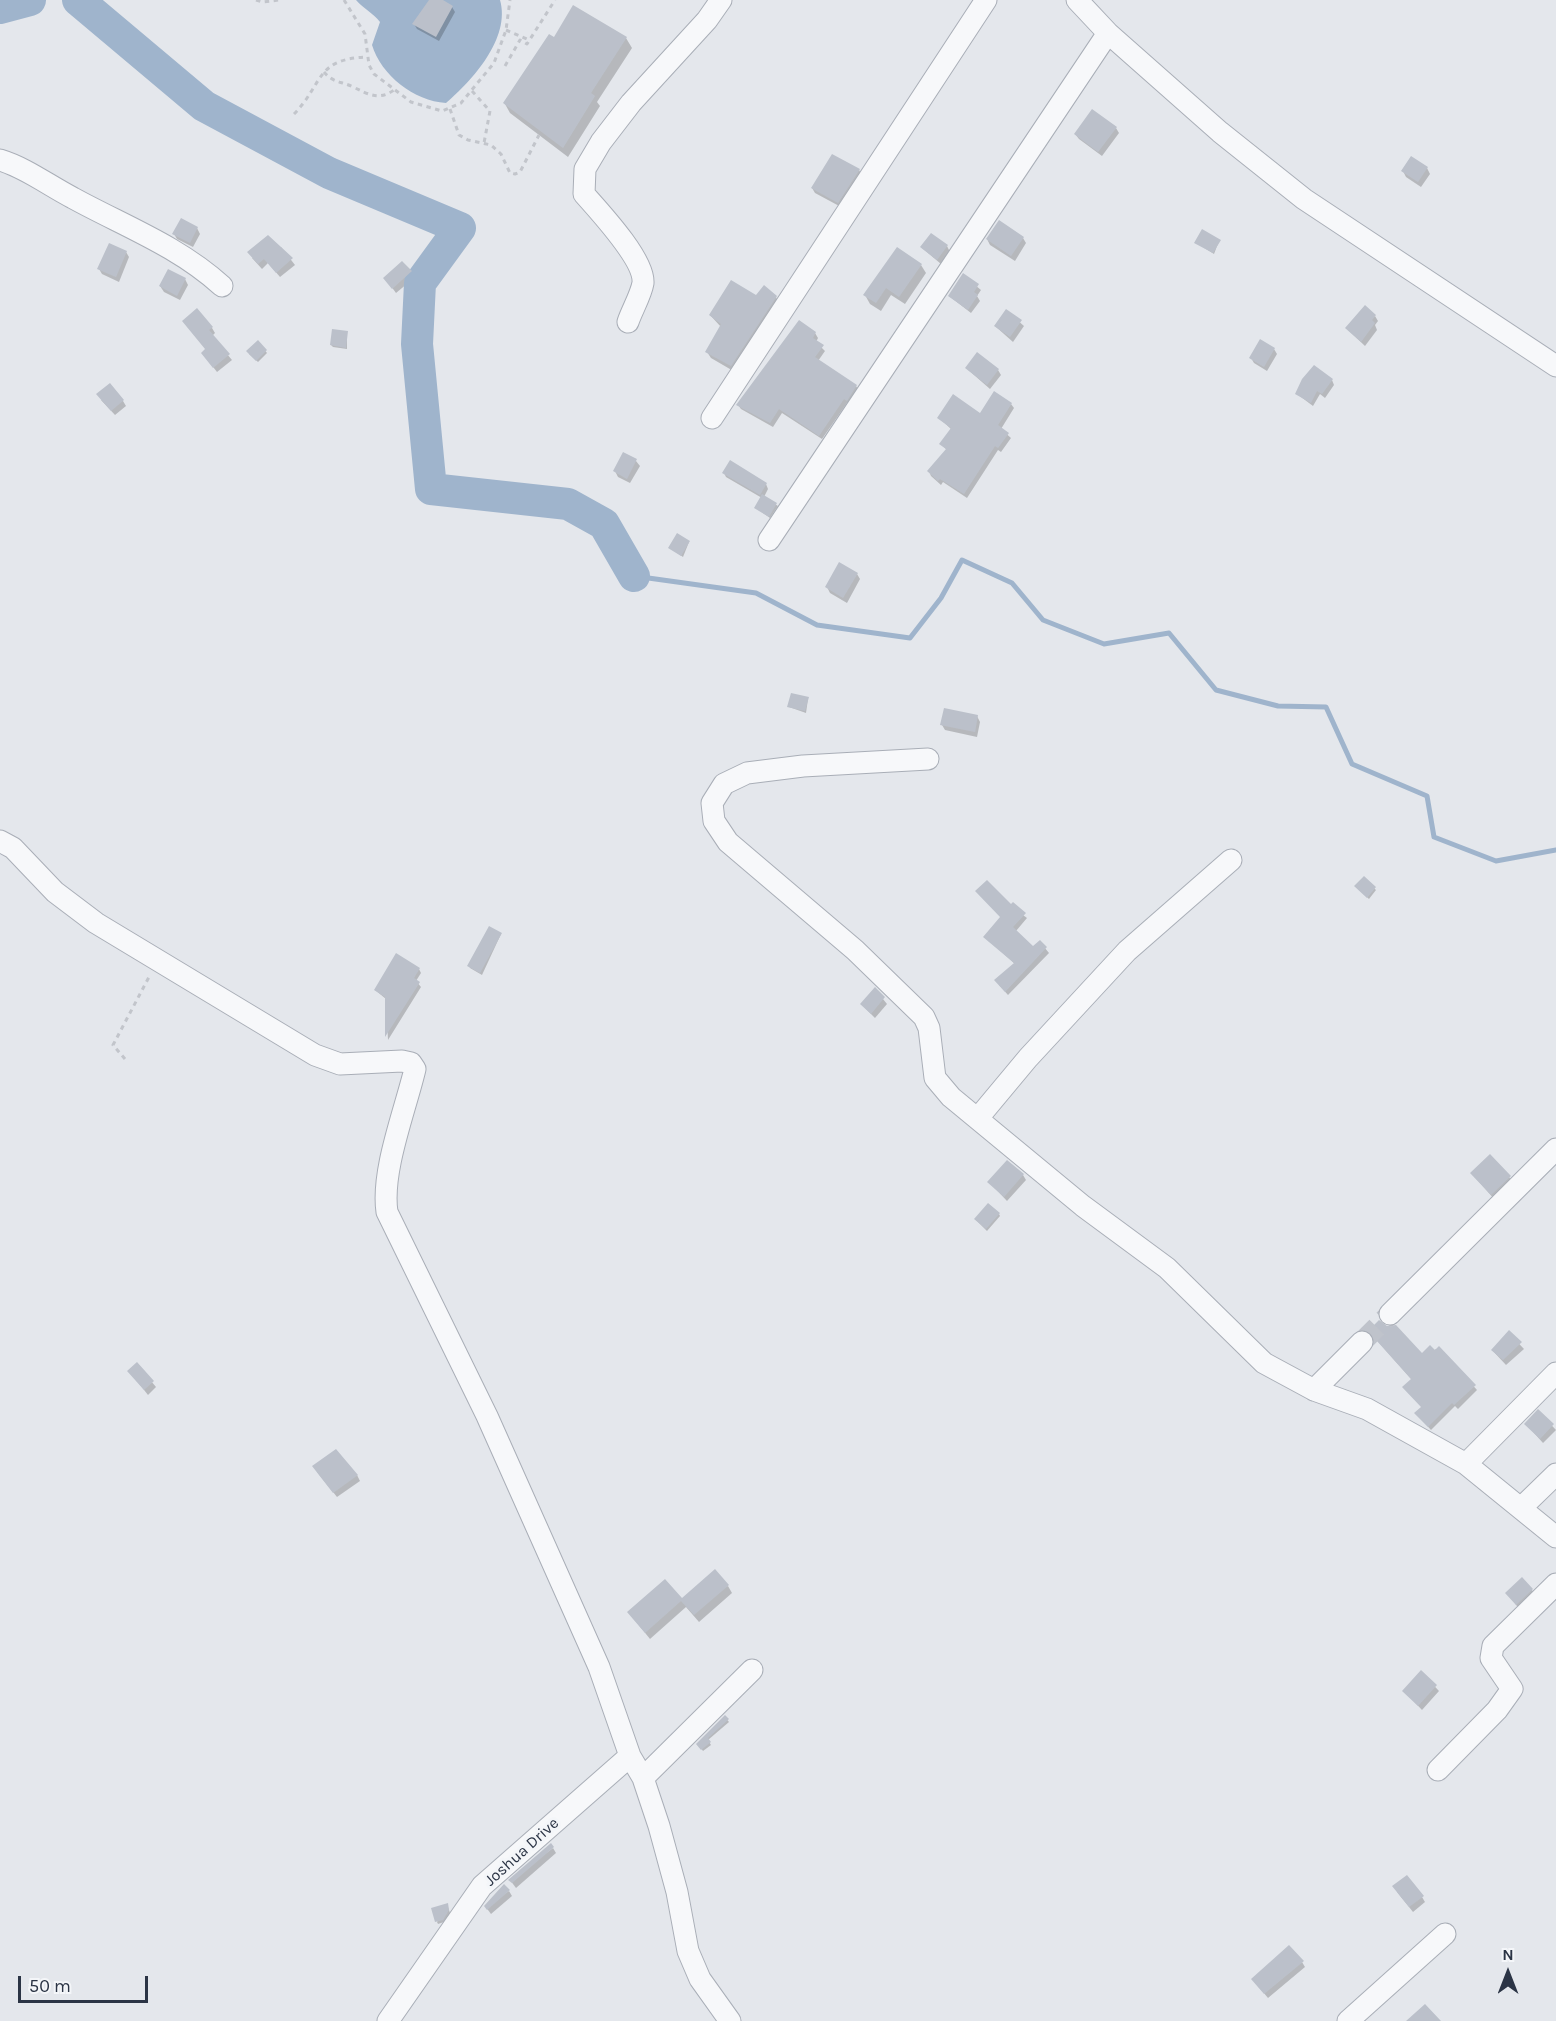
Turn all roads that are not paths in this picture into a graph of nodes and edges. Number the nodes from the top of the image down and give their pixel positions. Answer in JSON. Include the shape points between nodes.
{"nodes":[{"id":1,"x":721,"y":0,"type":"edge"},
{"id":2,"x":986,"y":0,"type":"edge"},
{"id":3,"x":1077,"y":0,"type":"edge"},
{"id":4,"x":1108,"y":33,"type":"junction"},
{"id":5,"x":0,"y":160,"type":"edge"},
{"id":6,"x":222,"y":286,"type":"dead end"},
{"id":7,"x":628,"y":322,"type":"dead end"},
{"id":8,"x":1556,"y":366,"type":"edge"},
{"id":9,"x":712,"y":418,"type":"dead end"},
{"id":10,"x":769,"y":540,"type":"dead end"},
{"id":11,"x":928,"y":759,"type":"dead end"},
{"id":12,"x":0,"y":841,"type":"edge"},
{"id":13,"x":1232,"y":860,"type":"dead end"},
{"id":14,"x":978,"y":1118,"type":"junction"},
{"id":15,"x":1556,"y":1149,"type":"edge"},
{"id":16,"x":1390,"y":1314,"type":"tunnel mouth"},
{"id":17,"x":1362,"y":1342,"type":"tunnel mouth"},
{"id":18,"x":1556,"y":1373,"type":"edge"},
{"id":19,"x":1314,"y":1390,"type":"junction"},
{"id":20,"x":1466,"y":1464,"type":"junction"},
{"id":21,"x":1556,"y":1474,"type":"edge"},
{"id":22,"x":1521,"y":1508,"type":"junction"},
{"id":23,"x":1556,"y":1537,"type":"edge"},
{"id":24,"x":1556,"y":1584,"type":"edge"},
{"id":25,"x":752,"y":1670,"type":"dead end"},
{"id":26,"x":630,"y":1756,"type":"junction"},
{"id":27,"x":1438,"y":1770,"type":"dead end"},
{"id":28,"x":643,"y":1778,"type":"junction"},
{"id":29,"x":1445,"y":1934,"type":"dead end"},
{"id":30,"x":388,"y":2021,"type":"edge"},
{"id":31,"x":730,"y":2021,"type":"edge"},
{"id":32,"x":1348,"y":2021,"type":"edge"}],
"edges":[{"from":1,"to":7,"type":"street","via":[[631,103],[585,169],[584,194],[613,227],[642,271],[643,284]]},
{"from":2,"to":9,"type":"street"},
{"from":3,"to":4,"type":"street"},
{"from":4,"to":8,"type":"street","via":[[1220,132],[1304,199]]},
{"from":4,"to":10,"type":"street"},
{"from":5,"to":6,"type":"street","via":[[197,263]]},
{"from":11,"to":14,"type":"street","via":[[747,773],[718,791],[712,803],[714,821],[728,842],[855,950],[924,1017],[935,1078],[951,1097]]},
{"from":12,"to":26,"type":"street","via":[[27,861],[55,892],[96,923],[315,1055],[340,1064],[411,1063],[415,1069],[391,1162],[387,1212],[527,1502],[599,1667]]},
{"from":13,"to":14,"type":"street","via":[[1127,951]]},
{"from":14,"to":19,"type":"street","via":[[1083,1206],[1167,1268],[1264,1363]]},
{"from":15,"to":16,"type":"street"},
{"from":17,"to":19,"type":"street"},
{"from":18,"to":20,"type":"street"},
{"from":19,"to":20,"type":"street","via":[[1367,1409]]},
{"from":20,"to":22,"type":"street"},
{"from":21,"to":22,"type":"street"},
{"from":22,"to":23,"type":"street"},
{"from":24,"to":27,"type":"street","via":[[1493,1646],[1491,1658],[1512,1689],[1497,1710]]},
{"from":25,"to":28,"type":"street"},
{"from":26,"to":28,"type":"street"},
{"from":26,"to":30,"type":"street","name":"Joshua Drive","via":[[482,1886]]},
{"from":28,"to":31,"type":"street","via":[[677,1892],[688,1951],[700,1978]]},
{"from":29,"to":32,"type":"street"}]}
